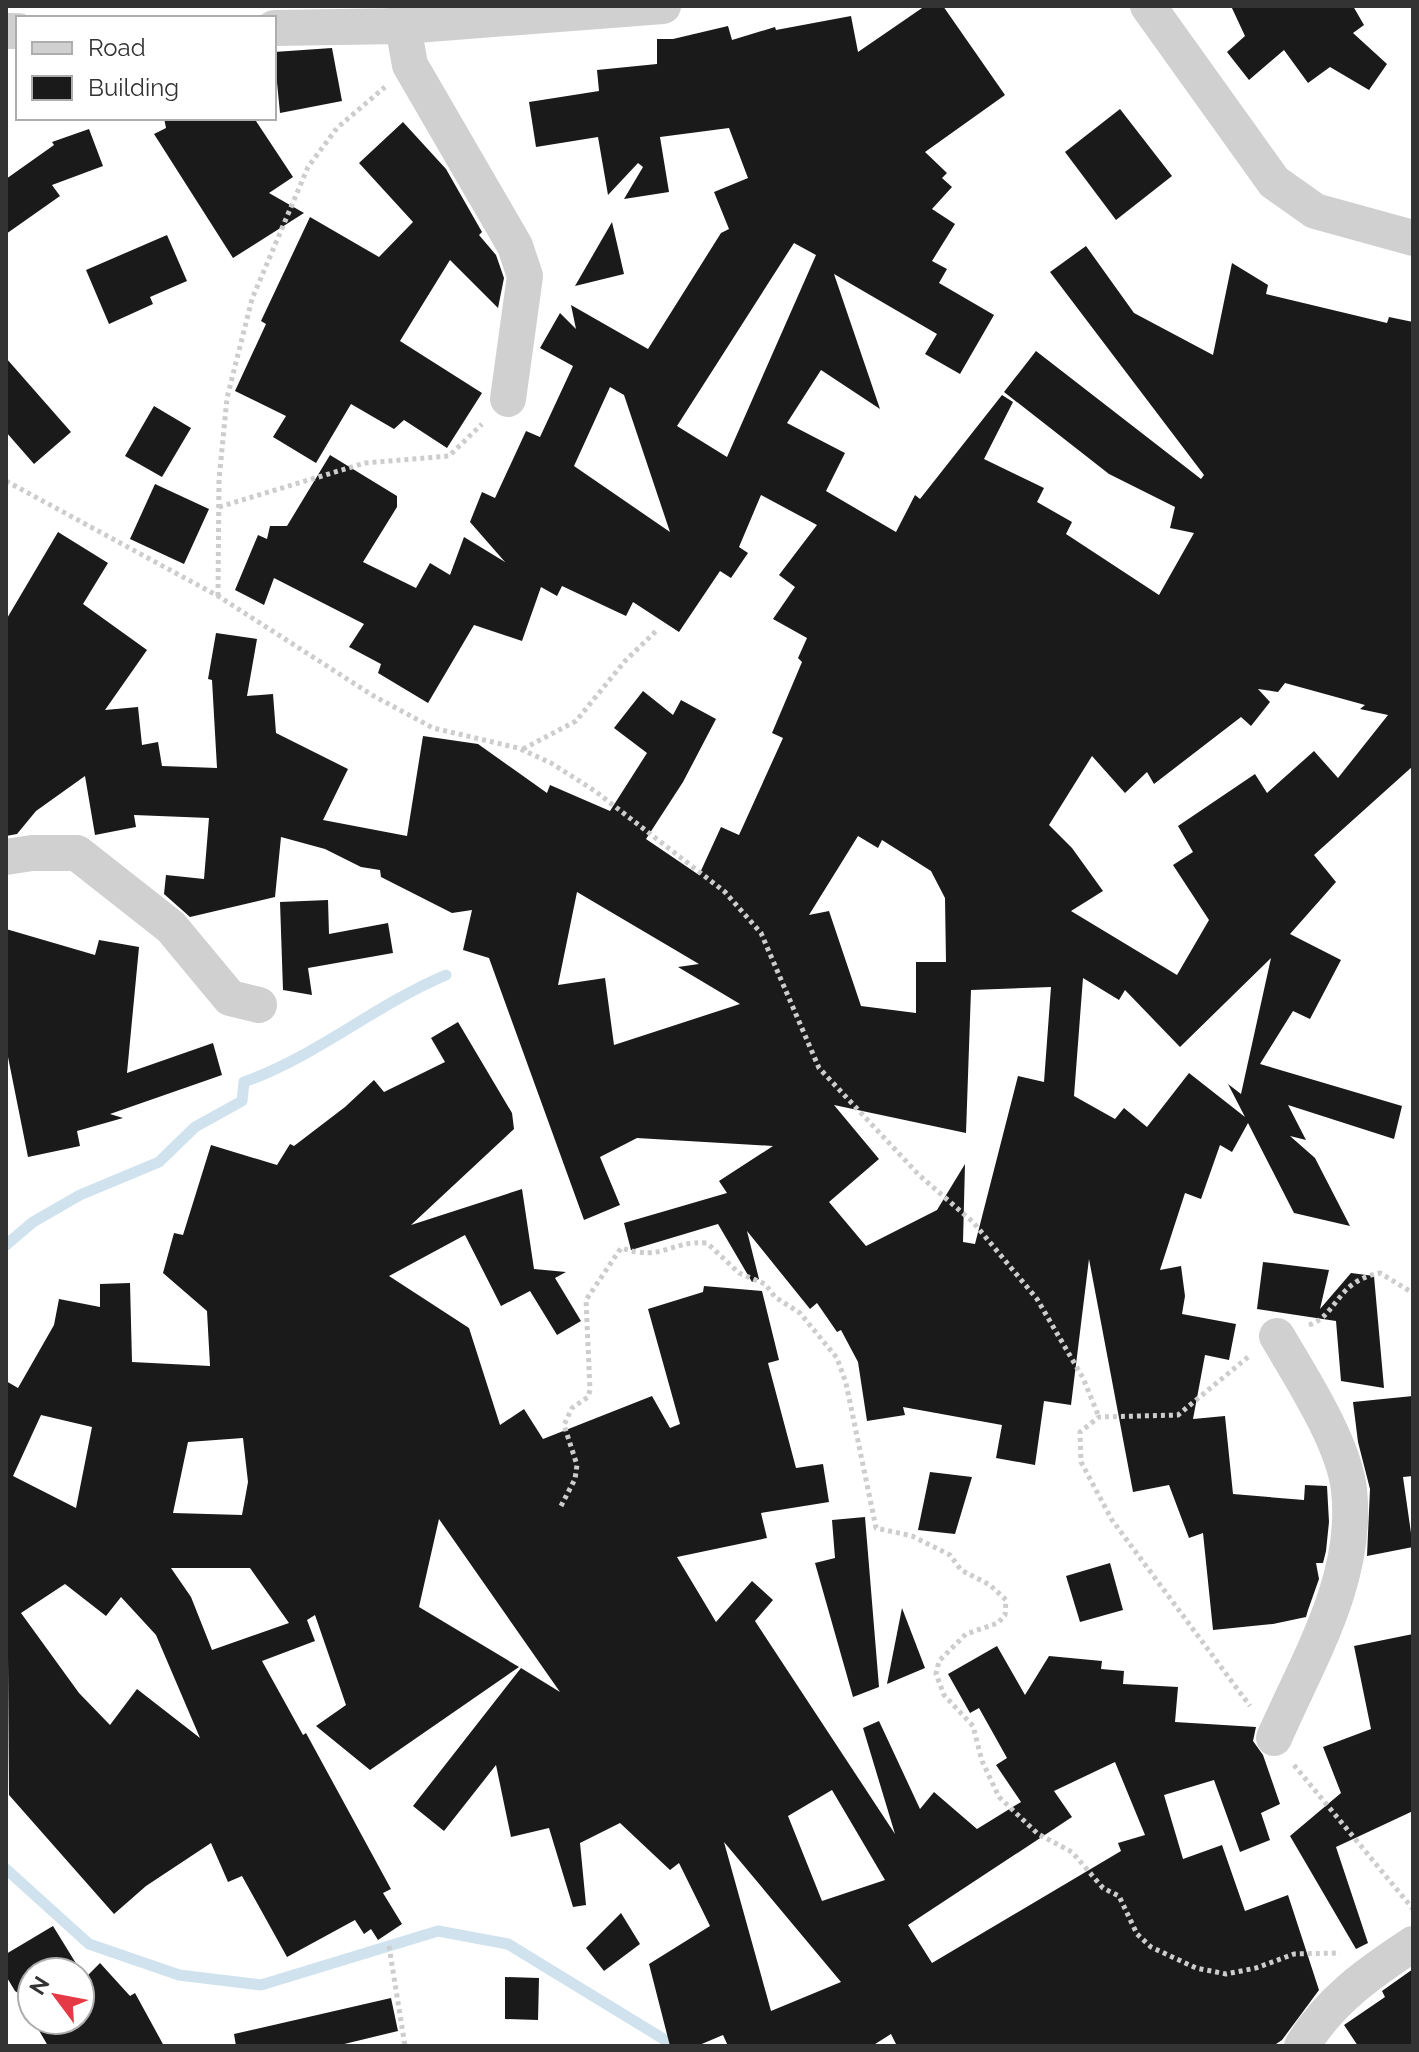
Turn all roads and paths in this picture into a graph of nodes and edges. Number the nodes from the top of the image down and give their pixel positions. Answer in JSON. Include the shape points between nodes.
{"nodes":[{"id":1,"x":663,"y":6,"type":"edge"},
{"id":2,"x":1148,"y":6,"type":"edge"},
{"id":3,"x":405,"y":16,"type":"edge"},
{"id":4,"x":276,"y":28,"type":"edge"},
{"id":5,"x":410,"y":65,"type":"junction"},
{"id":6,"x":1413,"y":238,"type":"edge"},
{"id":7,"x":508,"y":399,"type":"joint"},
{"id":8,"x":6,"y":481,"type":"edge"},
{"id":9,"x":219,"y":507,"type":"junction"},
{"id":10,"x":218,"y":596,"type":"junction"},
{"id":11,"x":656,"y":631,"type":"dead end"},
{"id":12,"x":523,"y":750,"type":"junction"},
{"id":13,"x":6,"y":857,"type":"edge"},
{"id":14,"x":259,"y":1005,"type":"dead end"},
{"id":15,"x":1277,"y":1336,"type":"dead end"},
{"id":16,"x":1099,"y":1417,"type":"dead end"},
{"id":17,"x":1080,"y":1432,"type":"dead end"},
{"id":18,"x":561,"y":1506,"type":"dead end"},
{"id":19,"x":1274,"y":1738,"type":"junction"},
{"id":20,"x":1413,"y":1909,"type":"edge"},
{"id":21,"x":389,"y":1946,"type":"dead end"},
{"id":22,"x":1404,"y":1950,"type":"edge"},
{"id":23,"x":405,"y":2046,"type":"edge"},
{"id":24,"x":1302,"y":2046,"type":"edge"}],
"edges":[{"from":1,"to":3,"type":"street"},
{"from":2,"to":6,"type":"street","via":[[1274,182],[1315,211]]},
{"from":3,"to":4,"type":"street"},
{"from":3,"to":5,"type":"street"},
{"from":5,"to":7,"type":"street","via":[[515,246],[525,276]]},
{"from":5,"to":9,"type":"path","via":[[337,128],[308,167],[252,299],[227,398]]},
{"from":7,"to":9,"type":"path","via":[[449,456],[365,463]]},
{"from":8,"to":10,"type":"path"},
{"from":9,"to":10,"type":"path"},
{"from":10,"to":12,"type":"path","via":[[433,728]]},
{"from":11,"to":12,"type":"path","via":[[576,721]]},
{"from":12,"to":16,"type":"path","via":[[595,791],[744,911],[761,933],[819,1068],[919,1175],[973,1222],[1037,1299]]},
{"from":13,"to":14,"type":"street","via":[[77,853],[171,927],[230,998]]},
{"from":15,"to":19,"type":"street","via":[[1322,1412],[1349,1488],[1349,1555]]},
{"from":17,"to":19,"type":"path","via":[[1081,1462],[1112,1520]]},
{"from":18,"to":22,"type":"path","via":[[577,1465],[564,1425],[590,1390],[585,1343],[586,1300],[592,1287],[621,1248],[633,1254],[661,1254],[687,1243],[707,1243],[739,1273],[765,1284],[800,1313],[837,1358],[876,1528],[912,1536],[950,1555],[961,1570],[1006,1600],[998,1623],[966,1634],[939,1661],[936,1674],[944,1695],[973,1726],[999,1797],[1038,1834],[1072,1852],[1091,1878],[1119,1896],[1137,1934],[1151,1947],[1196,1968],[1226,1974],[1312,1952]]},
{"from":19,"to":20,"type":"path"},
{"from":21,"to":23,"type":"path"},
{"from":22,"to":24,"type":"street","via":[[1356,1982],[1318,2019]]}]}
